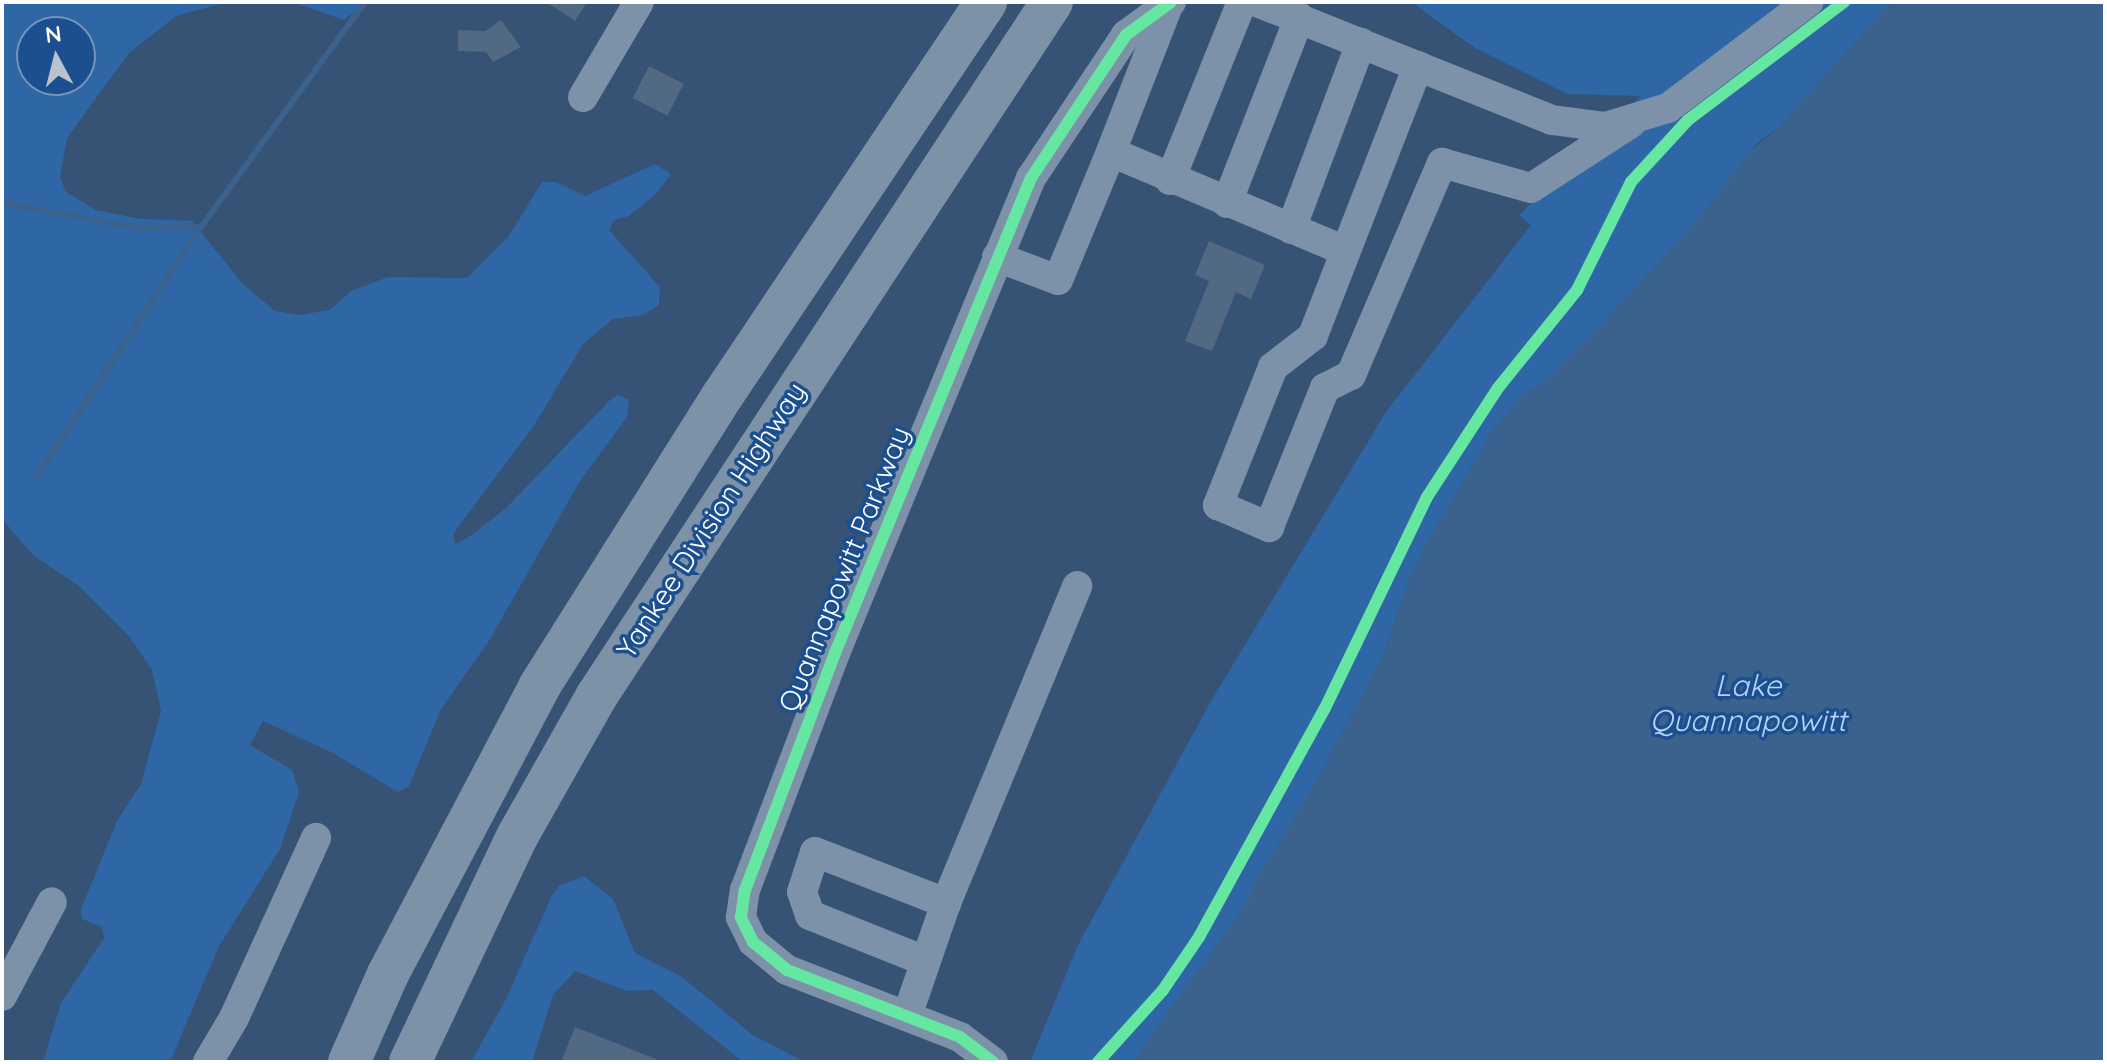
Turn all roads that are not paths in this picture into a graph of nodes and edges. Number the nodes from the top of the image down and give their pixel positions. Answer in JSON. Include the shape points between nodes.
{"nodes":[{"id":1,"x":639,"y":2,"type":"edge"},
{"id":2,"x":964,"y":2,"type":"edge"},
{"id":3,"x":986,"y":2,"type":"edge"},
{"id":4,"x":1052,"y":2,"type":"edge"},
{"id":5,"x":1242,"y":2,"type":"edge"},
{"id":6,"x":1257,"y":2,"type":"edge"},
{"id":7,"x":1808,"y":2,"type":"edge"},
{"id":8,"x":1170,"y":3,"type":"edge"},
{"id":9,"x":1299,"y":18,"type":"junction"},
{"id":10,"x":1361,"y":43,"type":"junction"},
{"id":11,"x":1418,"y":66,"type":"junction"},
{"id":12,"x":583,"y":97,"type":"dead end"},
{"id":13,"x":1631,"y":123,"type":"junction"},
{"id":14,"x":1111,"y":152,"type":"junction"},
{"id":15,"x":876,"y":168,"type":"junction"},
{"id":16,"x":1170,"y":180,"type":"junction"},
{"id":17,"x":1227,"y":203,"type":"junction"},
{"id":18,"x":1291,"y":229,"type":"junction"},
{"id":19,"x":1345,"y":251,"type":"junction"},
{"id":20,"x":997,"y":257,"type":"junction"},
{"id":21,"x":1288,"y":355,"type":"junction"},
{"id":22,"x":1325,"y":388,"type":"junction"},
{"id":23,"x":1077,"y":586,"type":"dead end"},
{"id":24,"x":316,"y":838,"type":"dead end"},
{"id":25,"x":52,"y":902,"type":"dead end"},
{"id":26,"x":946,"y":903,"type":"junction"},
{"id":27,"x":925,"y":961,"type":"junction"},
{"id":28,"x":2,"y":996,"type":"edge"},
{"id":29,"x":907,"y":1016,"type":"junction"},
{"id":30,"x":208,"y":1062,"type":"edge"},
{"id":31,"x":349,"y":1062,"type":"edge"},
{"id":32,"x":410,"y":1062,"type":"edge"},
{"id":33,"x":993,"y":1062,"type":"edge"}],
"edges":[{"from":1,"to":12,"type":"street"},
{"from":2,"to":15,"type":"highway"},
{"from":3,"to":15,"type":"highway","name":"Yankee Division Highway"},
{"from":4,"to":32,"type":"highway","name":"Yankee Division Highway","via":[[596,697],[518,835]]},
{"from":5,"to":16,"type":"street"},
{"from":6,"to":9,"type":"street"},
{"from":7,"to":13,"type":"street","via":[[1680,100]]},
{"from":8,"to":14,"type":"street"},
{"from":8,"to":20,"type":"street","name":"Quannapowitt Parkway","via":[[1126,35],[1031,178]]},
{"from":9,"to":10,"type":"street"},
{"from":9,"to":17,"type":"street"},
{"from":10,"to":11,"type":"street"},
{"from":10,"to":18,"type":"street"},
{"from":11,"to":13,"type":"street","via":[[1565,124]]},
{"from":11,"to":19,"type":"street"},
{"from":13,"to":22,"type":"street","via":[[1531,188],[1442,163],[1351,375]]},
{"from":14,"to":16,"type":"street"},
{"from":14,"to":20,"type":"street","via":[[1058,280]]},
{"from":15,"to":31,"type":"highway","name":"Yankee Division Highway","via":[[707,420],[539,687],[409,932]]},
{"from":16,"to":17,"type":"street"},
{"from":17,"to":18,"type":"street"},
{"from":18,"to":19,"type":"street"},
{"from":19,"to":21,"type":"street","via":[[1313,336]]},
{"from":20,"to":29,"type":"street","name":"Quannapowitt Parkway","via":[[781,789],[745,890],[741,917],[753,942],[787,970]]},
{"from":21,"to":22,"type":"street"},
{"from":21,"to":22,"type":"street","via":[[1273,367],[1218,505],[1269,527]]},
{"from":23,"to":26,"type":"street"},
{"from":24,"to":30,"type":"street","via":[[234,1018]]},
{"from":25,"to":28,"type":"street"},
{"from":26,"to":27,"type":"street"},
{"from":26,"to":27,"type":"street","via":[[815,852],[802,892],[810,915]]},
{"from":27,"to":29,"type":"street"},
{"from":29,"to":33,"type":"street","name":"Quannapowitt Parkway","via":[[960,1037]]}]}
